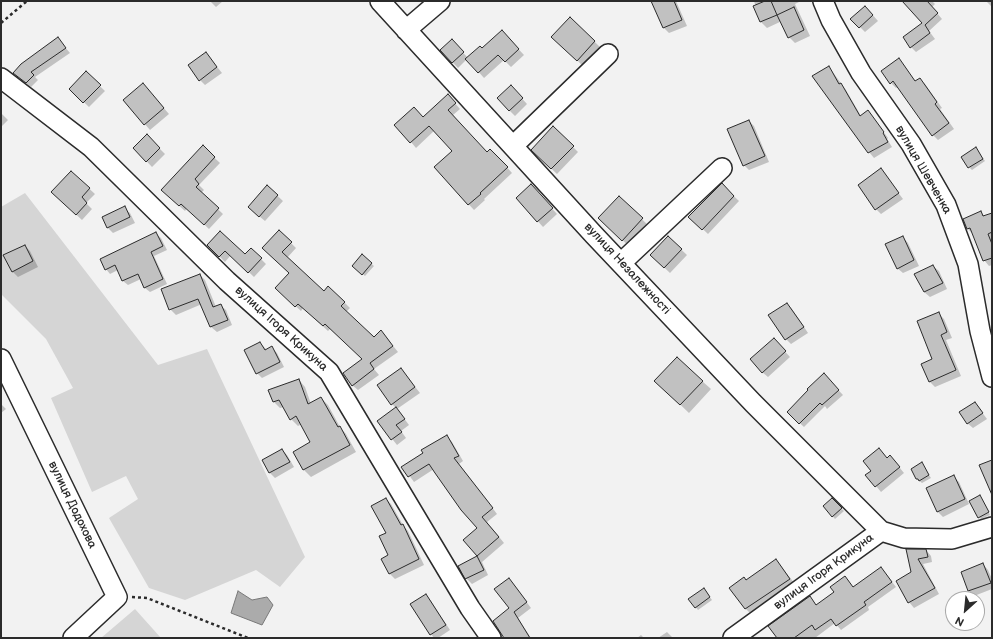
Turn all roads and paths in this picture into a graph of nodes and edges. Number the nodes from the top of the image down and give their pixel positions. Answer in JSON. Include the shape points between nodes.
{"nodes":[{"id":1,"x":27,"y":1,"type":"edge"},
{"id":2,"x":380,"y":1,"type":"edge"},
{"id":3,"x":440,"y":1,"type":"edge"},
{"id":4,"x":823,"y":1,"type":"edge"},
{"id":5,"x":1,"y":23,"type":"edge"},
{"id":6,"x":406,"y":30,"type":"junction"},
{"id":7,"x":608,"y":54,"type":"dead end"},
{"id":8,"x":1,"y":78,"type":"edge"},
{"id":9,"x":513,"y":146,"type":"junction"},
{"id":10,"x":722,"y":168,"type":"dead end"},
{"id":11,"x":621,"y":263,"type":"junction"},
{"id":12,"x":1,"y":359,"type":"edge"},
{"id":13,"x":992,"y":378,"type":"edge"},
{"id":14,"x":992,"y":527,"type":"edge"},
{"id":15,"x":881,"y":531,"type":"junction"},
{"id":16,"x":117,"y":597,"type":"junction"},
{"id":17,"x":73,"y":638,"type":"edge"},
{"id":18,"x":248,"y":638,"type":"edge"},
{"id":19,"x":491,"y":638,"type":"edge"},
{"id":20,"x":733,"y":638,"type":"edge"}],
"edges":[{"from":1,"to":5,"type":"path"},
{"from":2,"to":6,"type":"street","name":"вулиця Незалежності"},
{"from":3,"to":6,"type":"street"},
{"from":4,"to":13,"type":"street","name":"вулиця Шевченка","via":[[830,20],[861,73],[911,144],[946,204],[968,264]]},
{"from":6,"to":9,"type":"street","name":"вулиця Незалежності"},
{"from":7,"to":9,"type":"street"},
{"from":8,"to":19,"type":"street","name":"вулиця Ігоря Крикуна","via":[[91,147],[227,281],[329,372],[466,601]]},
{"from":9,"to":11,"type":"street","name":"вулиця Незалежності"},
{"from":10,"to":11,"type":"street"},
{"from":11,"to":15,"type":"street","name":"вулиця Незалежності","via":[[753,403]]},
{"from":12,"to":16,"type":"street","name":"вулиця Додохова"},
{"from":14,"to":15,"type":"street","name":"вулиця Ігоря Крикуна","via":[[952,539],[904,538]]},
{"from":15,"to":20,"type":"street","name":"вулиця Ігоря Крикуна"},
{"from":16,"to":17,"type":"street"},
{"from":16,"to":18,"type":"path","via":[[147,598]]}]}
